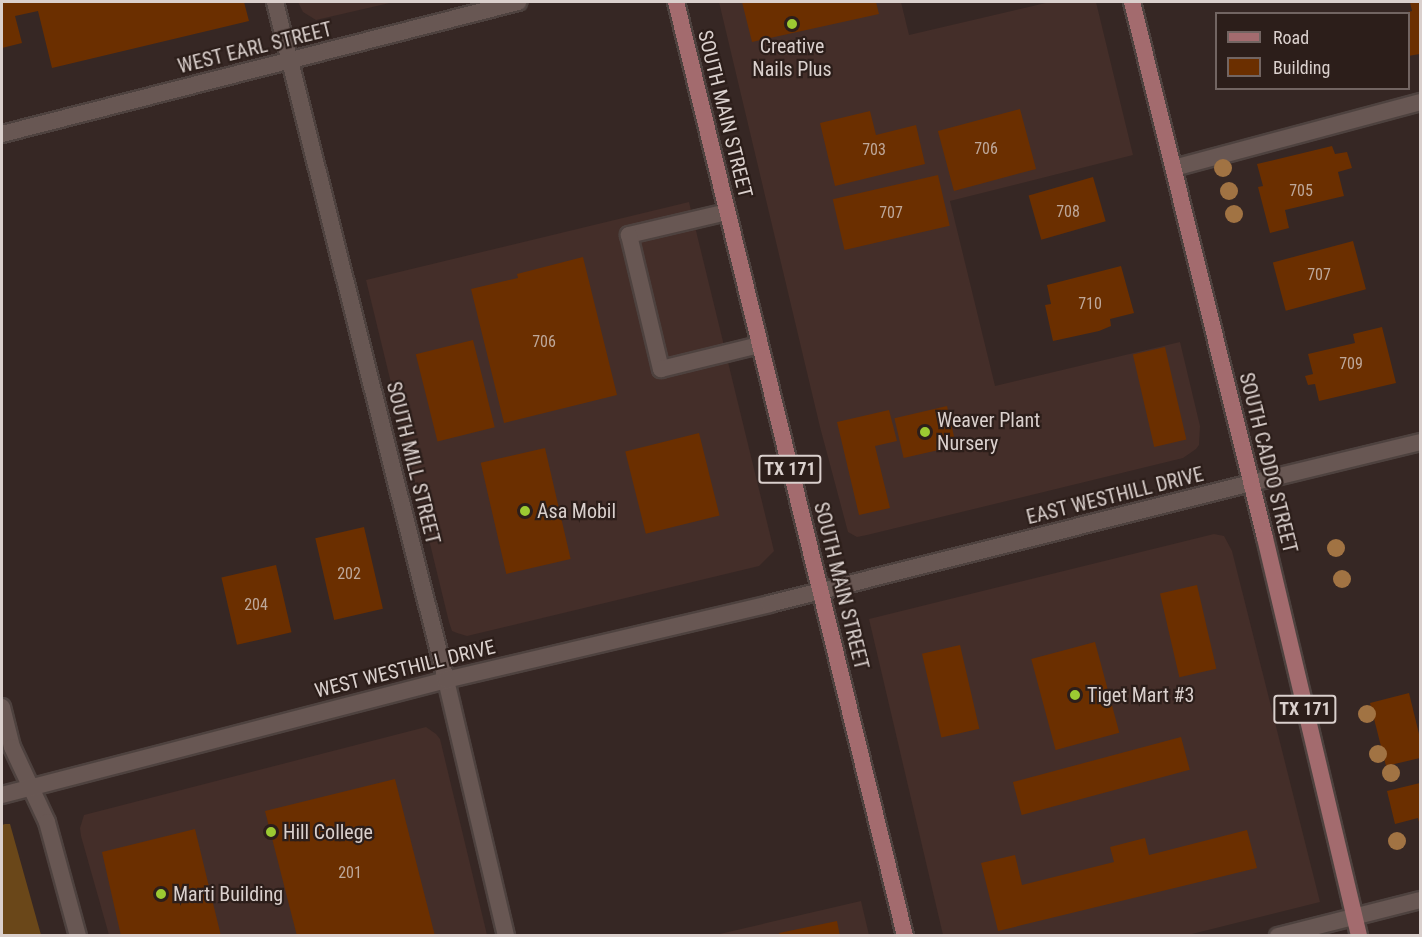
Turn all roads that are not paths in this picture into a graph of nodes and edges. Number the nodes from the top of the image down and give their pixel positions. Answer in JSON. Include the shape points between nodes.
{"nodes":[{"id":1,"x":275,"y":2,"type":"edge"},
{"id":2,"x":518,"y":2,"type":"edge"},
{"id":3,"x":676,"y":2,"type":"edge"},
{"id":4,"x":1132,"y":2,"type":"edge"},
{"id":5,"x":289,"y":61,"type":"junction"},
{"id":6,"x":1420,"y":102,"type":"edge"},
{"id":7,"x":2,"y":134,"type":"edge"},
{"id":8,"x":1174,"y":168,"type":"junction"},
{"id":9,"x":727,"y":212,"type":"junction"},
{"id":10,"x":759,"y":345,"type":"junction"},
{"id":11,"x":1420,"y":442,"type":"edge"},
{"id":12,"x":1251,"y":483,"type":"junction"},
{"id":13,"x":820,"y":591,"type":"junction"},
{"id":14,"x":446,"y":680,"type":"junction"},
{"id":15,"x":2,"y":707,"type":"edge"},
{"id":16,"x":32,"y":787,"type":"junction"},
{"id":17,"x":2,"y":795,"type":"edge"},
{"id":18,"x":1420,"y":900,"type":"edge"},
{"id":19,"x":1354,"y":917,"type":"junction"},
{"id":20,"x":78,"y":936,"type":"edge"},
{"id":21,"x":506,"y":936,"type":"edge"},
{"id":22,"x":905,"y":936,"type":"edge"},
{"id":23,"x":1278,"y":936,"type":"edge"},
{"id":24,"x":1359,"y":936,"type":"edge"}],
"edges":[{"from":1,"to":5,"type":"street","name":"SOUTH MILL STREET"},
{"from":2,"to":5,"type":"street","name":"WEST EARL STREET"},
{"from":3,"to":9,"type":"main road","name":"SOUTH MAIN STREET","number":"TX 171"},
{"from":4,"to":8,"type":"main road","name":"SOUTH CADDO STREET","number":"TX 171"},
{"from":5,"to":7,"type":"street","name":"WEST EARL STREET"},
{"from":5,"to":14,"type":"street","name":"SOUTH MILL STREET"},
{"from":6,"to":8,"type":"street"},
{"from":8,"to":12,"type":"main road","name":"SOUTH CADDO STREET","number":"TX 171"},
{"from":9,"to":10,"type":"main road","name":"SOUTH MAIN STREET","number":"TX 171"},
{"from":9,"to":10,"type":"street","via":[[629,235],[661,369]]},
{"from":10,"to":13,"type":"main road","name":"SOUTH MAIN STREET","number":"TX 171"},
{"from":11,"to":12,"type":"street","name":"EAST WESTHILL DRIVE"},
{"from":12,"to":13,"type":"street","name":"EAST WESTHILL DRIVE"},
{"from":12,"to":19,"type":"main road","name":"SOUTH CADDO STREET","number":"TX 171"},
{"from":13,"to":14,"type":"street","name":"WEST WESTHILL DRIVE"},
{"from":13,"to":22,"type":"main road","name":"SOUTH MAIN STREET","number":"TX 171"},
{"from":14,"to":16,"type":"street","name":"WEST WESTHILL DRIVE"},
{"from":14,"to":21,"type":"street","name":"SOUTH MILL STREET"},
{"from":15,"to":16,"type":"street","via":[[12,747]]},
{"from":16,"to":17,"type":"street","name":"WEST WESTHILL DRIVE"},
{"from":16,"to":20,"type":"street","via":[[47,822]]},
{"from":18,"to":19,"type":"street"},
{"from":19,"to":23,"type":"street"},
{"from":19,"to":24,"type":"main road","name":"SOUTH CADDO STREET","number":"TX 171"}]}
